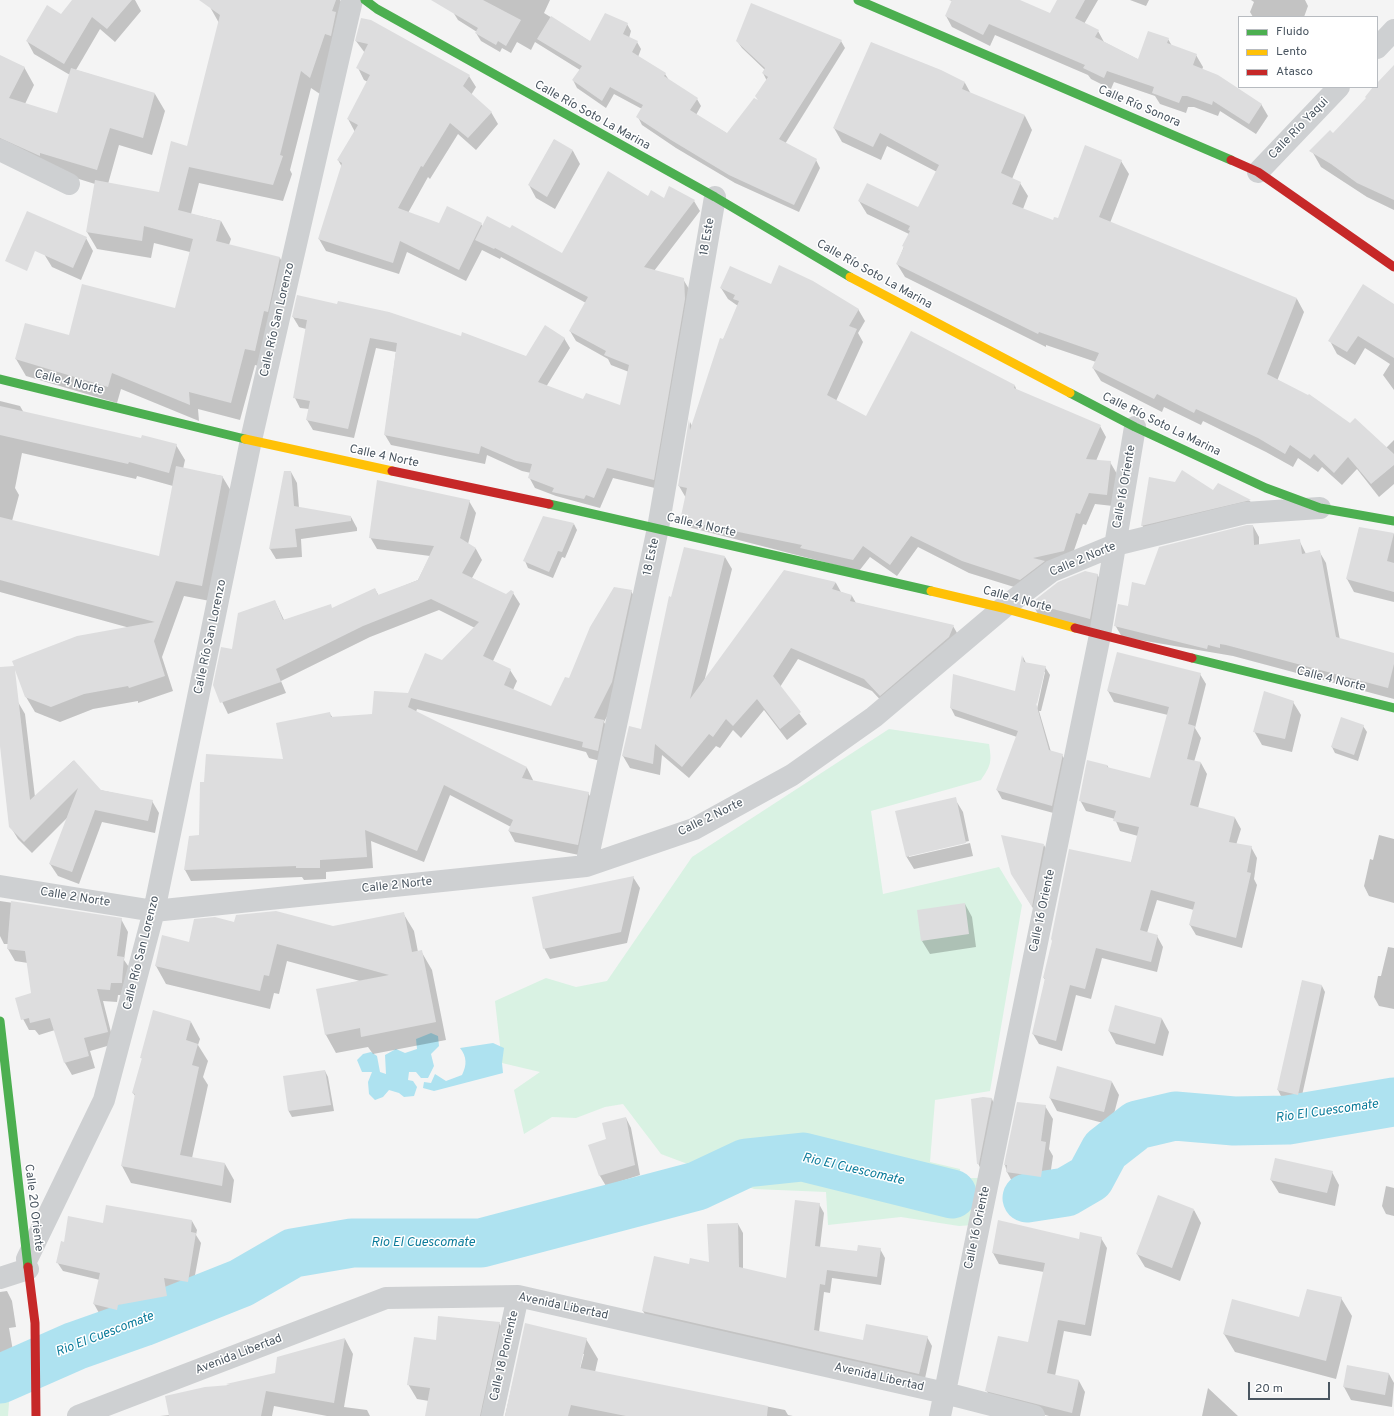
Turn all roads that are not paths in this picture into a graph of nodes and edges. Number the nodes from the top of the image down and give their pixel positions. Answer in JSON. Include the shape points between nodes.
{"nodes":[{"id":1,"x":352,"y":0,"type":"edge"},
{"id":2,"x":365,"y":0,"type":"edge"},
{"id":3,"x":858,"y":0,"type":"edge"},
{"id":4,"x":1394,"y":30,"type":"edge"},
{"id":5,"x":1378,"y":47,"type":"edge"},
{"id":6,"x":1338,"y":88,"type":"edge"},
{"id":7,"x":0,"y":150,"type":"edge"},
{"id":8,"x":1258,"y":172,"type":"junction"},
{"id":9,"x":70,"y":184,"type":"dead end"},
{"id":10,"x":715,"y":197,"type":"junction"},
{"id":11,"x":1394,"y":268,"type":"edge"},
{"id":12,"x":0,"y":378,"type":"edge"},
{"id":13,"x":1135,"y":427,"type":"junction"},
{"id":14,"x":251,"y":440,"type":"junction"},
{"id":15,"x":1320,"y":508,"type":"junction"},
{"id":16,"x":1394,"y":521,"type":"edge"},
{"id":17,"x":658,"y":528,"type":"junction"},
{"id":18,"x":1115,"y":545,"type":"junction"},
{"id":19,"x":1003,"y":608,"type":"junction"},
{"id":20,"x":1100,"y":635,"type":"junction"},
{"id":21,"x":1394,"y":708,"type":"edge"},
{"id":22,"x":586,"y":866,"type":"junction"},
{"id":23,"x":0,"y":886,"type":"edge"},
{"id":24,"x":154,"y":911,"type":"junction"},
{"id":25,"x":0,"y":1021,"type":"edge"},
{"id":26,"x":5,"y":1121,"type":"edge"},
{"id":27,"x":28,"y":1264,"type":"junction"},
{"id":28,"x":0,"y":1278,"type":"edge"},
{"id":29,"x":518,"y":1296,"type":"junction"},
{"id":30,"x":945,"y":1393,"type":"junction"},
{"id":31,"x":36,"y":1416,"type":"edge"},
{"id":32,"x":78,"y":1416,"type":"edge"},
{"id":33,"x":492,"y":1416,"type":"edge"},
{"id":34,"x":940,"y":1416,"type":"edge"},
{"id":35,"x":1034,"y":1416,"type":"edge"}],
"edges":[{"from":1,"to":14,"type":"street","name":"Calle Río San Lorenzo"},
{"from":2,"to":10,"type":"main road","name":"Calle Río Soto La Marina","via":[[384,13]]},
{"from":3,"to":8,"type":"main road","name":"Calle Río Sonora"},
{"from":4,"to":5,"type":"street"},
{"from":6,"to":8,"type":"street","name":"Calle Río Yaqui"},
{"from":7,"to":9,"type":"street"},
{"from":8,"to":11,"type":"main road","name":"Calle Río Sonora"},
{"from":10,"to":13,"type":"main road","name":"Calle Río Soto La Marina","via":[[866,286]]},
{"from":10,"to":17,"type":"street","name":"18 Este"},
{"from":12,"to":14,"type":"main road","name":"Calle 4 Norte"},
{"from":13,"to":15,"type":"main road","name":"Calle Río Soto La Marina","via":[[1266,488]]},
{"from":13,"to":18,"type":"street","name":"Calle 16 Oriente"},
{"from":14,"to":17,"type":"main road","name":"Calle 4 Norte"},
{"from":14,"to":24,"type":"street","name":"Calle Río San Lorenzo"},
{"from":15,"to":16,"type":"main road","name":"Calle Río Soto La Marina"},
{"from":15,"to":18,"type":"street","name":"Calle 2 Norte","via":[[1245,513]]},
{"from":17,"to":19,"type":"main road","name":"Calle 4 Norte"},
{"from":17,"to":22,"type":"street","name":"18 Este"},
{"from":18,"to":19,"type":"street","name":"Calle 2 Norte","via":[[1052,571]]},
{"from":18,"to":20,"type":"street","name":"Calle 16 Oriente"},
{"from":19,"to":20,"type":"main road","name":"Calle 4 Norte"},
{"from":19,"to":22,"type":"street","name":"Calle 2 Norte","via":[[874,717],[792,775],[694,829]]},
{"from":20,"to":21,"type":"main road","name":"Calle 4 Norte"},
{"from":20,"to":30,"type":"street","name":"Calle 16 Oriente"},
{"from":22,"to":24,"type":"street","name":"Calle 2 Norte"},
{"from":23,"to":24,"type":"street","name":"Calle 2 Norte"},
{"from":24,"to":27,"type":"street","name":"Calle Río San Lorenzo","via":[[104,1100]]},
{"from":25,"to":26,"type":"main road","name":"Calle 20 Oriente"},
{"from":26,"to":27,"type":"main road","name":"Calle 20 Oriente"},
{"from":27,"to":28,"type":"street"},
{"from":27,"to":31,"type":"main road","name":"Calle 20 Oriente","via":[[35,1323]]},
{"from":29,"to":30,"type":"street","name":"Avenida Libertad"},
{"from":29,"to":32,"type":"street","name":"Avenida Libertad","via":[[386,1298]]},
{"from":29,"to":33,"type":"street","name":"Calle 18 Poniente"},
{"from":30,"to":34,"type":"street","name":"Calle 16 Oriente"},
{"from":30,"to":35,"type":"street","name":"Avenida Libertad"}]}
